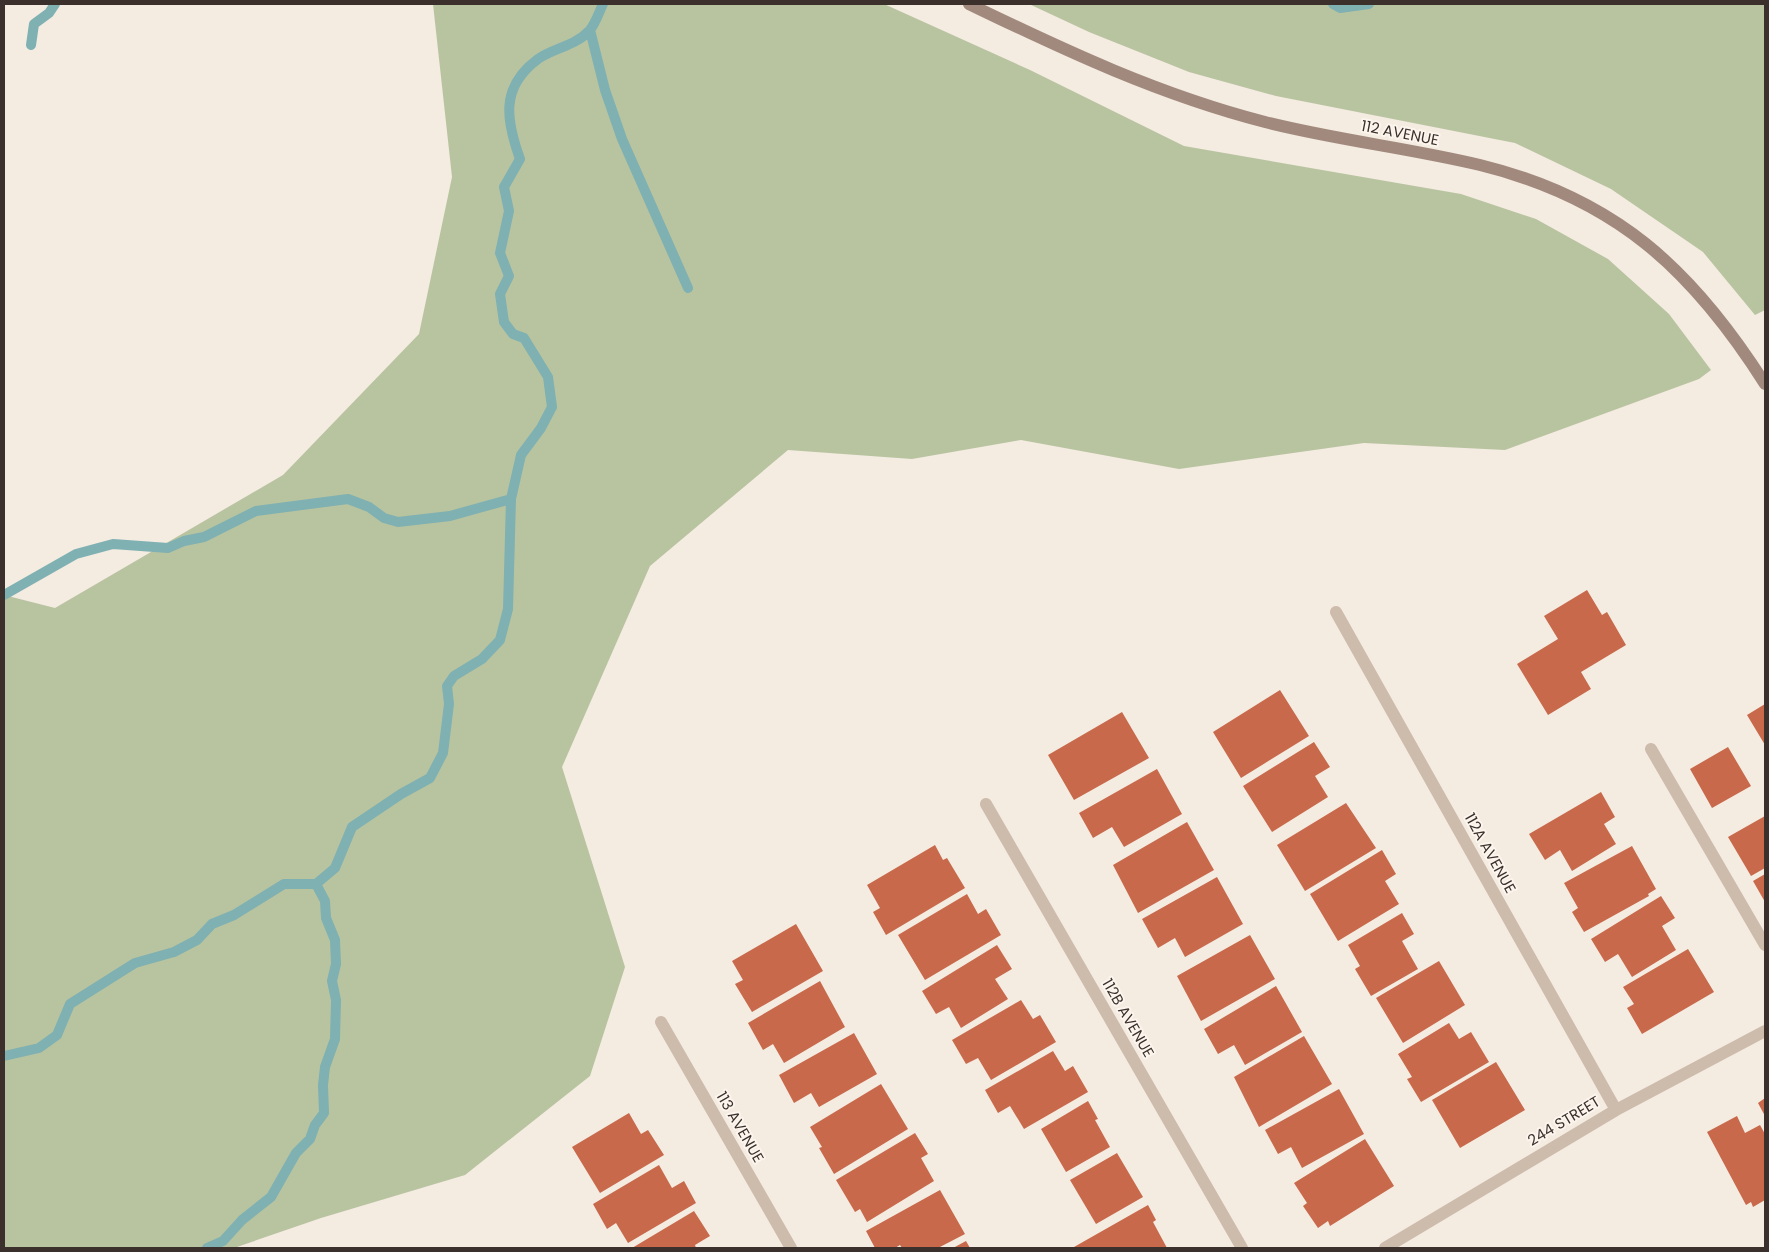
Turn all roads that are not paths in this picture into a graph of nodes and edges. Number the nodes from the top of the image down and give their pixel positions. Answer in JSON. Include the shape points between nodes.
{"nodes":[{"id":1,"x":969,"y":4,"type":"edge"},
{"id":2,"x":1765,"y":384,"type":"edge"},
{"id":3,"x":1336,"y":612,"type":"dead end"},
{"id":4,"x":1652,"y":749,"type":"dead end"},
{"id":5,"x":986,"y":804,"type":"dead end"},
{"id":6,"x":1765,"y":945,"type":"edge"},
{"id":7,"x":660,"y":1022,"type":"dead end"},
{"id":8,"x":1765,"y":1031,"type":"edge"},
{"id":9,"x":1616,"y":1110,"type":"junction"},
{"id":10,"x":790,"y":1248,"type":"edge"},
{"id":11,"x":1242,"y":1248,"type":"edge"},
{"id":12,"x":1385,"y":1248,"type":"edge"}],
"edges":[{"from":1,"to":2,"type":"main road","name":"112 AVENUE","via":[[1126,77],[1191,102],[1267,123],[1480,165],[1564,194],[1611,218],[1683,276],[1739,342]]},
{"from":3,"to":9,"type":"street","name":"112A AVENUE"},
{"from":4,"to":6,"type":"street"},
{"from":5,"to":11,"type":"street","name":"112B AVENUE"},
{"from":7,"to":10,"type":"street","name":"113 AVENUE"},
{"from":8,"to":9,"type":"street","name":"244 STREET"},
{"from":9,"to":12,"type":"street","name":"244 STREET"}]}
